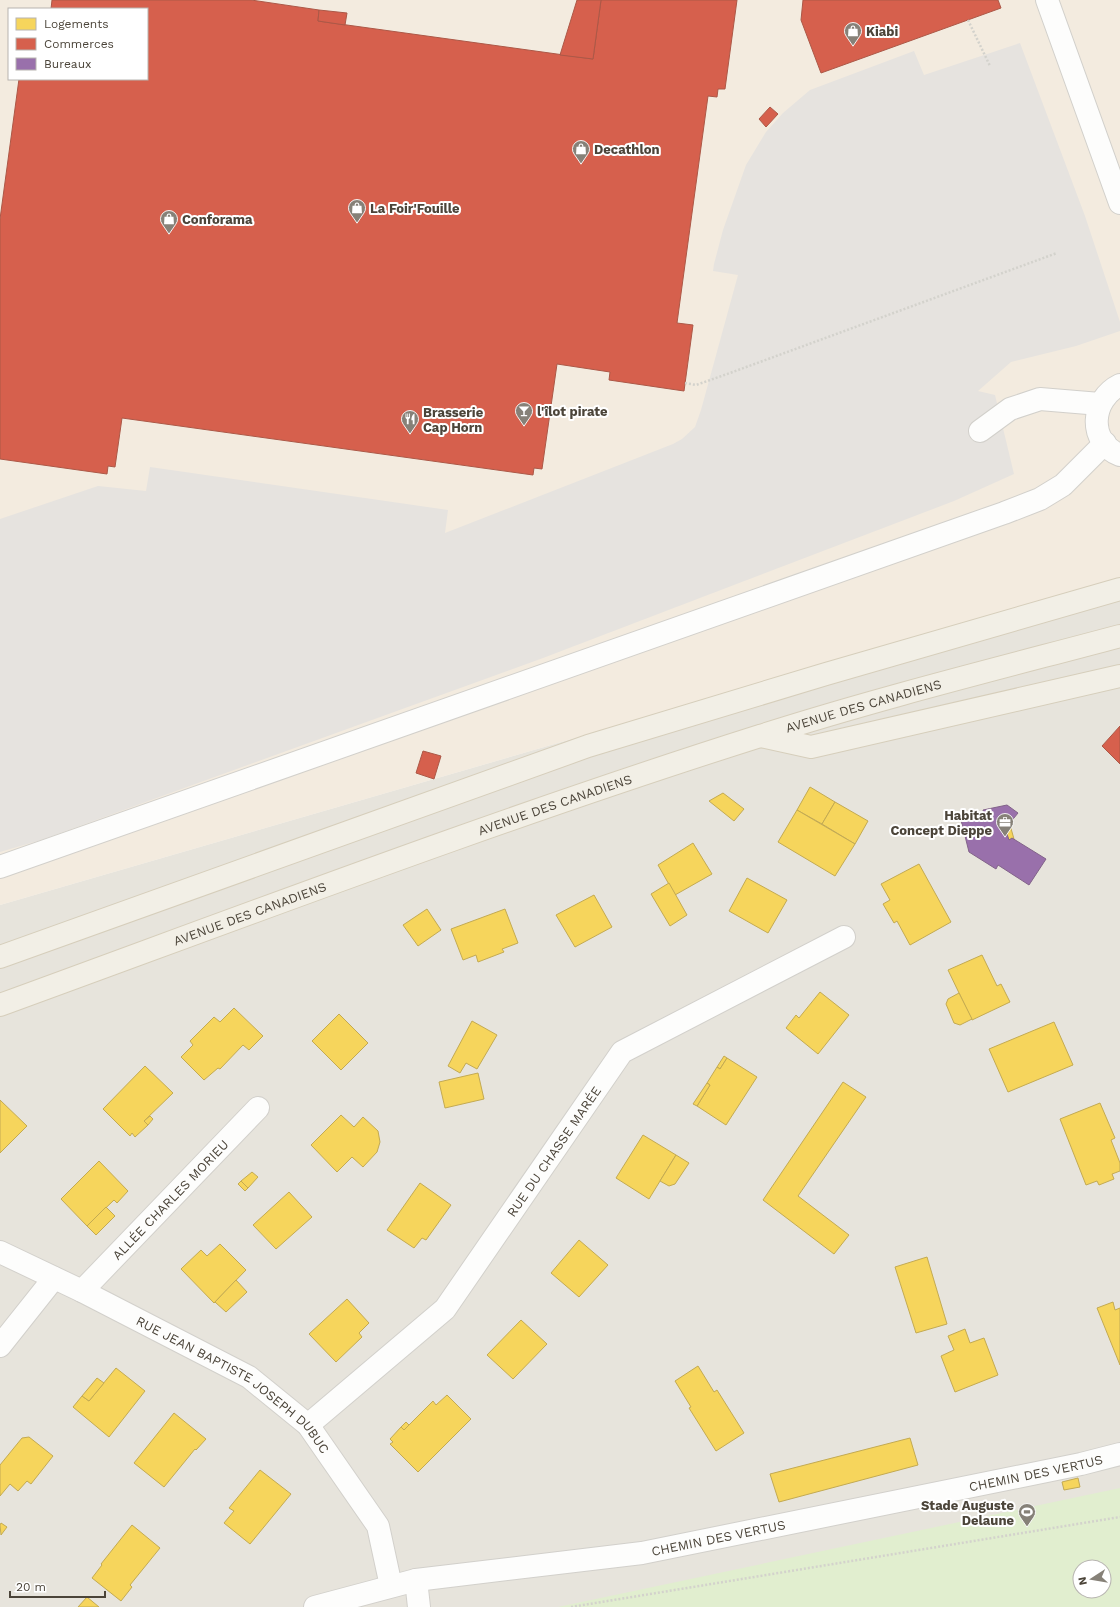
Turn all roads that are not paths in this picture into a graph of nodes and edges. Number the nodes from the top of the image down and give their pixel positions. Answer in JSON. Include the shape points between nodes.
{"nodes":[{"id":1,"x":1047,"y":0,"type":"edge"},
{"id":2,"x":1120,"y":203,"type":"edge"},
{"id":3,"x":1120,"y":385,"type":"edge"},
{"id":4,"x":1100,"y":404,"type":"junction"},
{"id":5,"x":980,"y":431,"type":"dead end"},
{"id":6,"x":1112,"y":449,"type":"edge"},
{"id":7,"x":1120,"y":589,"type":"edge"},
{"id":8,"x":1120,"y":636,"type":"edge"},
{"id":9,"x":1120,"y":676,"type":"edge"},
{"id":10,"x":759,"y":736,"type":"junction"},
{"id":11,"x":0,"y":867,"type":"edge"},
{"id":12,"x":844,"y":937,"type":"dead end"},
{"id":13,"x":0,"y":957,"type":"edge"},
{"id":14,"x":0,"y":1005,"type":"edge"},
{"id":15,"x":258,"y":1108,"type":"dead end"},
{"id":16,"x":0,"y":1252,"type":"edge"},
{"id":17,"x":54,"y":1278,"type":"junction"},
{"id":18,"x":82,"y":1291,"type":"junction"},
{"id":19,"x":0,"y":1346,"type":"edge"},
{"id":20,"x":308,"y":1425,"type":"junction"},
{"id":21,"x":1120,"y":1454,"type":"edge"},
{"id":22,"x":416,"y":1580,"type":"junction"},
{"id":23,"x":391,"y":1586,"type":"junction"},
{"id":24,"x":315,"y":1607,"type":"edge"},
{"id":25,"x":419,"y":1607,"type":"edge"}],
"edges":[{"from":1,"to":2,"type":"street"},
{"from":3,"to":4,"type":"street","via":[[1108,392]]},
{"from":4,"to":5,"type":"street","via":[[1040,399],[1010,409]]},
{"from":4,"to":6,"type":"street","via":[[1096,422],[1099,433]]},
{"from":6,"to":11,"type":"street","via":[[1040,499],[1004,513]]},
{"from":7,"to":13,"type":"main road","via":[[588,746]]},
{"from":8,"to":10,"type":"main road","name":"AVENUE DES CANADIENS","via":[[877,700]]},
{"from":9,"to":10,"type":"main road","via":[[811,747]]},
{"from":10,"to":14,"type":"main road","name":"AVENUE DES CANADIENS","via":[[466,834]]},
{"from":12,"to":20,"type":"street","name":"RUE DU CHASSE MARÉE","via":[[622,1052],[446,1309]]},
{"from":15,"to":18,"type":"street","name":"ALLÉE CHARLES MORIEU"},
{"from":16,"to":17,"type":"street","name":"RUE JEAN BAPTISTE JOSEPH DUBUC"},
{"from":17,"to":18,"type":"street","name":"RUE JEAN BAPTISTE JOSEPH DUBUC"},
{"from":17,"to":19,"type":"street"},
{"from":18,"to":20,"type":"street","name":"RUE JEAN BAPTISTE JOSEPH DUBUC","via":[[249,1377]]},
{"from":20,"to":23,"type":"street","name":"RUE JEAN BAPTISTE JOSEPH DUBUC","via":[[378,1526]]},
{"from":21,"to":22,"type":"street","name":"CHEMIN DES VERTUS","via":[[642,1553]]},
{"from":22,"to":23,"type":"street","name":"CHEMIN DES VERTUS"},
{"from":22,"to":25,"type":"street"},
{"from":23,"to":24,"type":"street","name":"CHEMIN DES VERTUS"}]}
